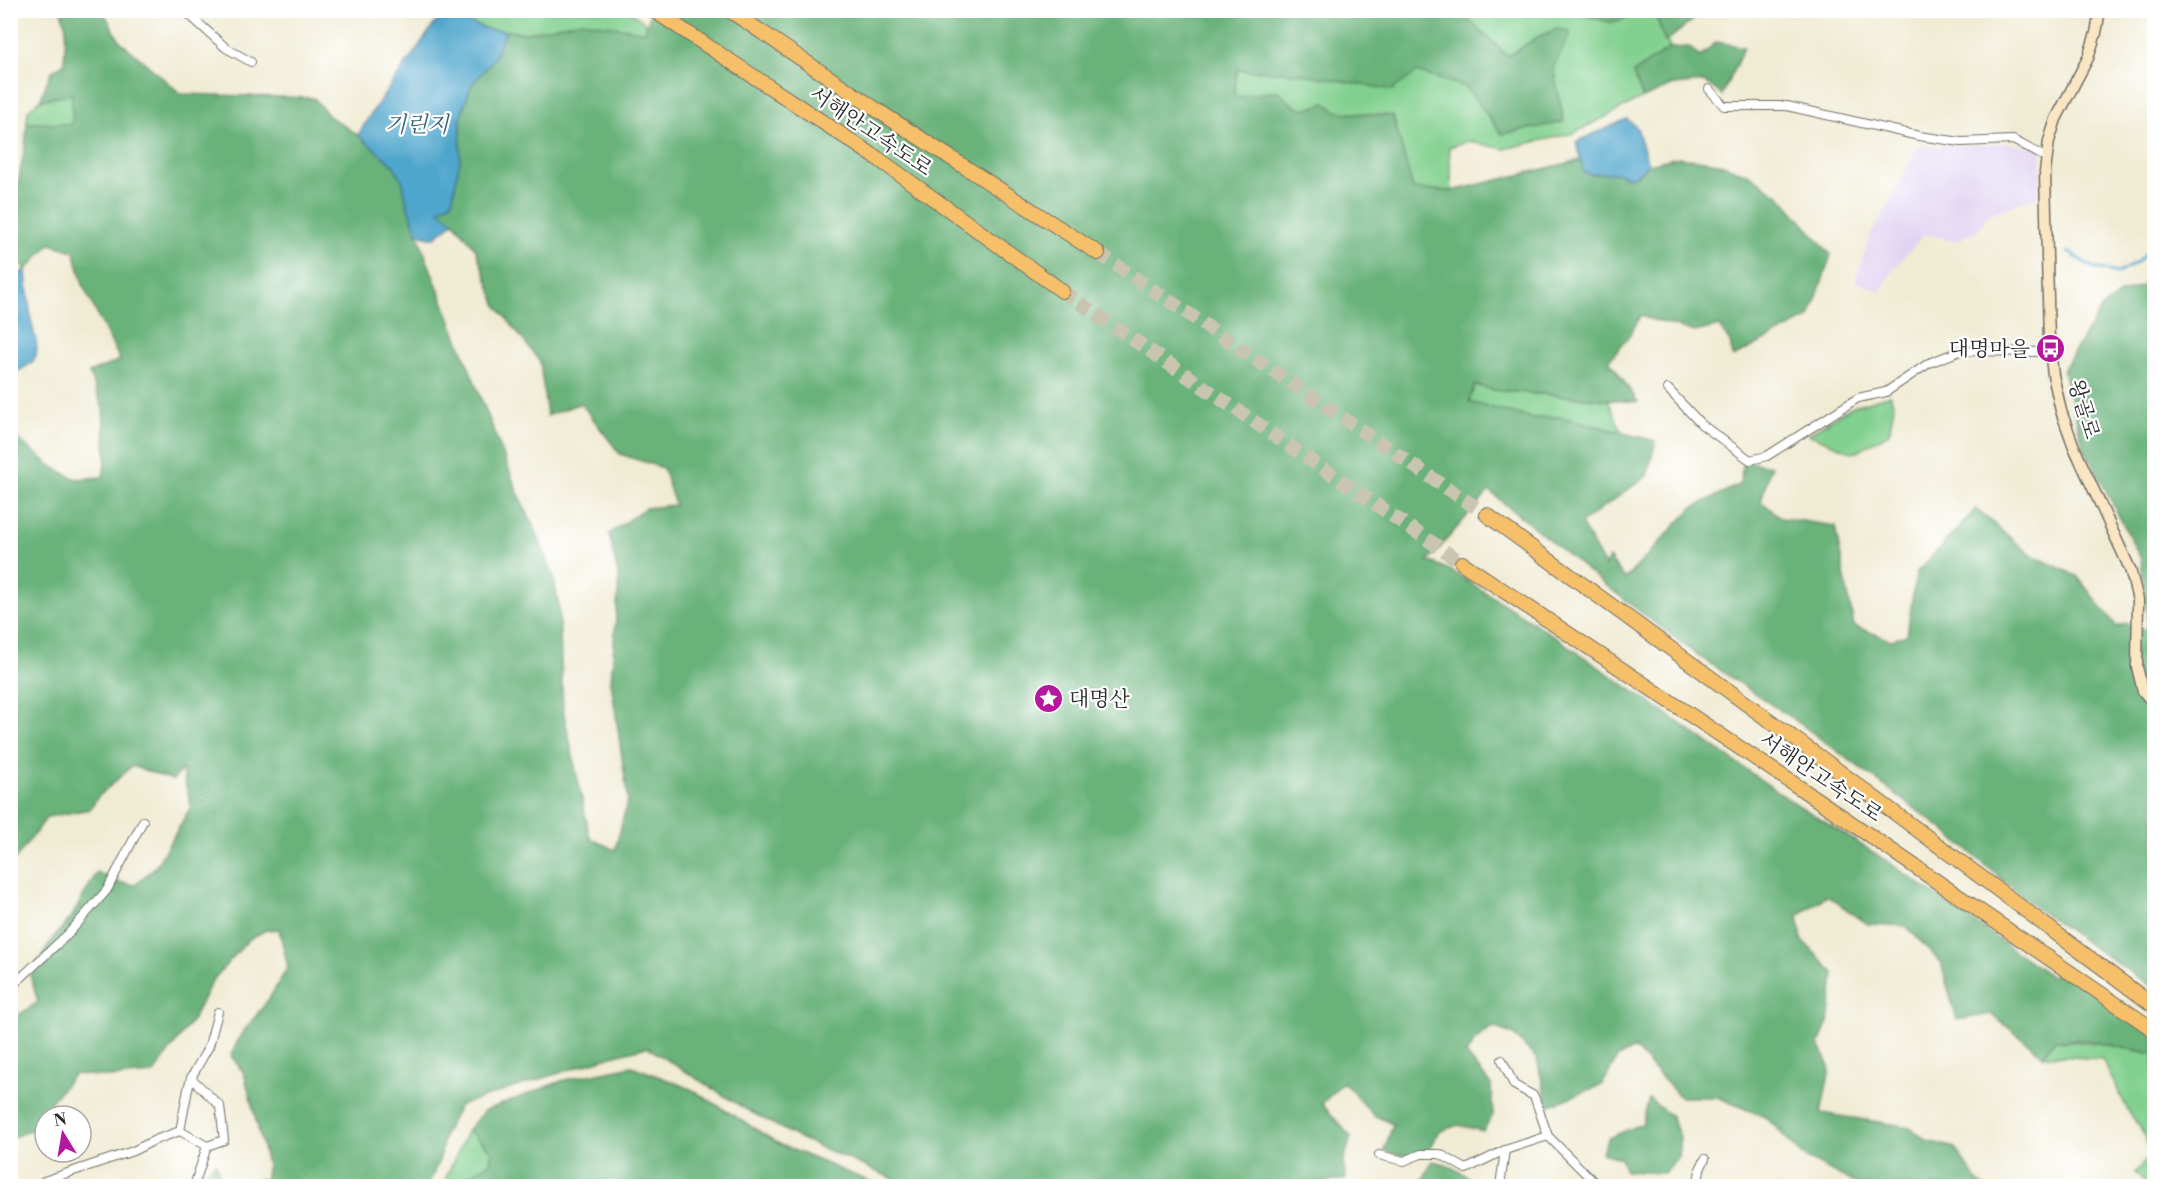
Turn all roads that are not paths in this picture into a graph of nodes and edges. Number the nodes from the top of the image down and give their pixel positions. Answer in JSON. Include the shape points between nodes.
{"nodes":[{"id":1,"x":15,"y":10,"type":"edge"},
{"id":2,"x":184,"y":10,"type":"edge"},
{"id":3,"x":653,"y":10,"type":"edge"},
{"id":4,"x":729,"y":10,"type":"edge"},
{"id":5,"x":2100,"y":10,"type":"edge"},
{"id":6,"x":10,"y":15,"type":"edge"},
{"id":7,"x":251,"y":62,"type":"dead end"},
{"id":8,"x":1708,"y":89,"type":"dead end"},
{"id":9,"x":2047,"y":158,"type":"junction"},
{"id":10,"x":1098,"y":253,"type":"tunnel mouth"},
{"id":11,"x":1062,"y":291,"type":"tunnel mouth"},
{"id":12,"x":2051,"y":352,"type":"junction"},
{"id":13,"x":1668,"y":389,"type":"dead end"},
{"id":14,"x":1487,"y":515,"type":"tunnel mouth"},
{"id":15,"x":1462,"y":563,"type":"tunnel mouth"},
{"id":16,"x":2154,"y":704,"type":"edge"},
{"id":17,"x":142,"y":821,"type":"dead end"},
{"id":18,"x":10,"y":988,"type":"edge"},
{"id":19,"x":2154,"y":1006,"type":"edge"},
{"id":20,"x":218,"y":1012,"type":"dead end"},
{"id":21,"x":2154,"y":1030,"type":"edge"},
{"id":22,"x":1502,"y":1060,"type":"dead end"},
{"id":23,"x":191,"y":1078,"type":"junction"},
{"id":24,"x":180,"y":1131,"type":"junction"},
{"id":25,"x":1548,"y":1136,"type":"junction"},
{"id":26,"x":207,"y":1146,"type":"junction"},
{"id":27,"x":1505,"y":1150,"type":"junction"},
{"id":28,"x":1379,"y":1155,"type":"dead end"},
{"id":29,"x":1705,"y":1159,"type":"dead end"},
{"id":30,"x":1699,"y":1185,"type":"edge"},
{"id":31,"x":44,"y":1186,"type":"edge"},
{"id":32,"x":194,"y":1186,"type":"edge"},
{"id":33,"x":1500,"y":1186,"type":"edge"},
{"id":34,"x":1598,"y":1186,"type":"edge"},
{"id":35,"x":1686,"y":1186,"type":"edge"}],
"edges":[{"from":1,"to":6,"type":"street"},
{"from":2,"to":7,"type":"street","via":[[226,48]]},
{"from":3,"to":11,"type":"highway","name":"서해안고속도로","via":[[877,158]]},
{"from":4,"to":10,"type":"highway","name":"서해안고속도로","via":[[886,117]]},
{"from":5,"to":9,"type":"main road","name":"왕골로","via":[[2088,58],[2056,119]]},
{"from":8,"to":9,"type":"street","via":[[1724,106],[1787,106],[1961,142],[2013,140]]},
{"from":9,"to":12,"type":"main road","name":"왕골로"},
{"from":12,"to":13,"type":"street","via":[[1960,351],[1929,363],[1886,392],[1858,398],[1767,456],[1750,459],[1701,424]]},
{"from":12,"to":16,"type":"main road","name":"왕골로","via":[[2061,411],[2074,447],[2130,570],[2138,600],[2137,667],[2143,691]]},
{"from":14,"to":19,"type":"highway","name":"서해안고속도로"},
{"from":15,"to":21,"type":"highway","name":"서해안고속도로"},
{"from":17,"to":18,"type":"street","via":[[107,890],[69,933]]},
{"from":20,"to":23,"type":"street","via":[[209,1046]]},
{"from":22,"to":25,"type":"street","via":[[1514,1085],[1534,1095]]},
{"from":23,"to":24,"type":"street"},
{"from":23,"to":26,"type":"street","via":[[220,1106],[224,1140]]},
{"from":24,"to":26,"type":"street"},
{"from":24,"to":31,"type":"street","via":[[44,1181]]},
{"from":25,"to":27,"type":"street"},
{"from":25,"to":34,"type":"street"},
{"from":26,"to":32,"type":"street"},
{"from":27,"to":28,"type":"street","via":[[1466,1169],[1440,1154],[1421,1154],[1404,1161]]},
{"from":27,"to":33,"type":"street"},
{"from":29,"to":30,"type":"street"},
{"from":30,"to":35,"type":"street"}]}
